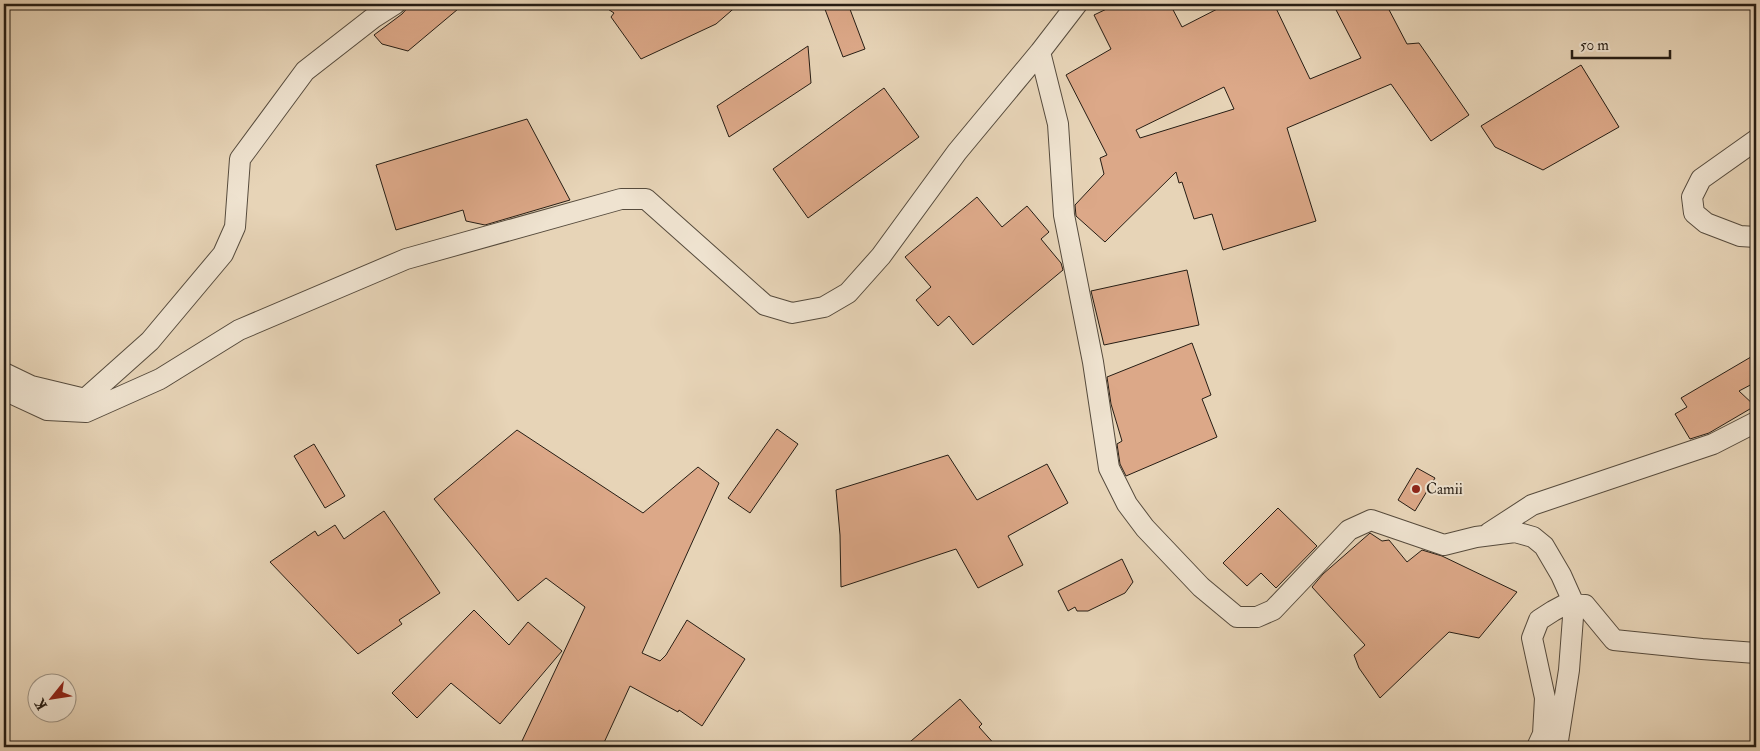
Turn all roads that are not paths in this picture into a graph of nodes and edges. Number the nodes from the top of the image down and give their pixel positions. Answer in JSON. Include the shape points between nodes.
{"nodes":[{"id":1,"x":395,"y":4,"type":"edge"},
{"id":2,"x":1077,"y":4,"type":"edge"},
{"id":3,"x":1040,"y":52,"type":"junction"},
{"id":4,"x":1756,"y":140,"type":"edge"},
{"id":5,"x":1756,"y":237,"type":"edge"},
{"id":6,"x":4,"y":373,"type":"edge"},
{"id":7,"x":4,"y":390,"type":"edge"},
{"id":8,"x":1756,"y":422,"type":"edge"},
{"id":9,"x":1483,"y":536,"type":"junction"},
{"id":10,"x":1574,"y":604,"type":"junction"},
{"id":11,"x":1756,"y":653,"type":"edge"},
{"id":12,"x":1537,"y":747,"type":"edge"},
{"id":13,"x":1557,"y":747,"type":"edge"}],
"edges":[{"from":1,"to":6,"type":"street","via":[[305,71],[240,159],[235,227],[223,254],[150,340],[85,399],[31,386]]},
{"from":2,"to":3,"type":"street"},
{"from":3,"to":7,"type":"street","via":[[957,152],[881,256],[848,293],[824,307],[792,313],[765,305],[646,199],[621,199],[406,260],[239,330],[160,379],[86,412],[47,410]]},
{"from":3,"to":9,"type":"street","via":[[1058,124],[1064,215],[1109,468],[1127,504],[1145,528],[1201,587],[1237,618],[1257,617],[1273,610],[1349,530],[1371,520],[1444,545]]},
{"from":4,"to":5,"type":"street","via":[[1701,179],[1692,196],[1694,213],[1706,223],[1740,236]]},
{"from":8,"to":9,"type":"street","via":[[1713,444],[1532,505]]},
{"from":9,"to":10,"type":"street","via":[[1515,532],[1533,537],[1544,546]]},
{"from":10,"to":11,"type":"street","via":[[1585,605],[1614,640]]},
{"from":10,"to":12,"type":"street","via":[[1566,604],[1539,620],[1532,638],[1545,698],[1544,734]]},
{"from":10,"to":13,"type":"street","via":[[1569,670]]}]}
